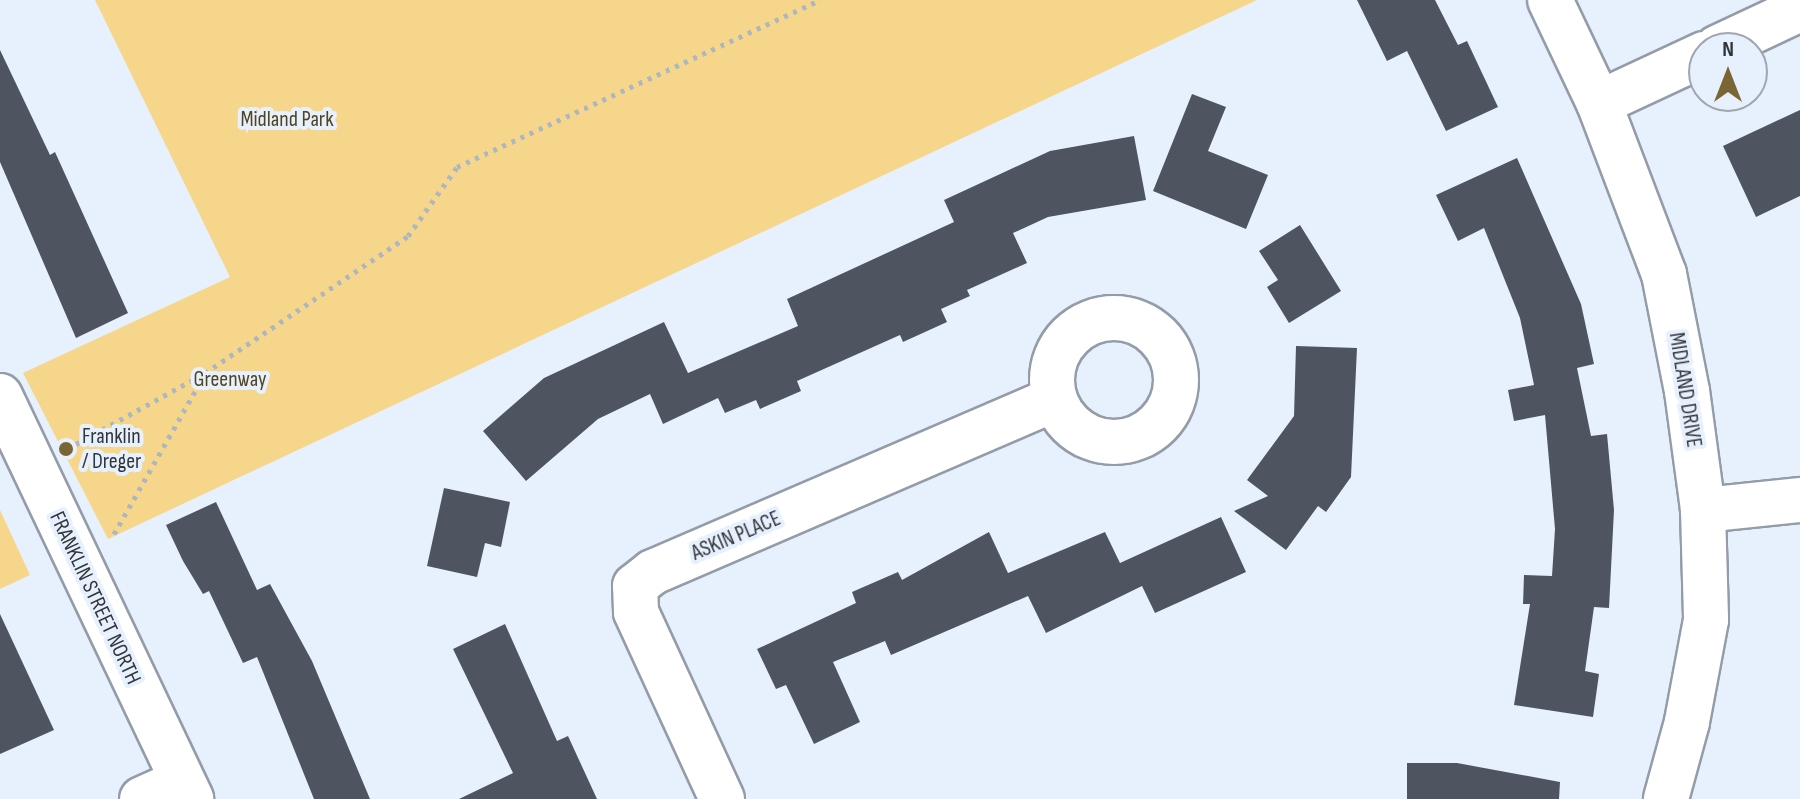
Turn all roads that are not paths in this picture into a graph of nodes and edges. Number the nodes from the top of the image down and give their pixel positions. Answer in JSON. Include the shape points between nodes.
{"nodes":[{"id":1,"x":1550,"y":0,"type":"edge"},
{"id":2,"x":1800,"y":9,"type":"edge"},
{"id":3,"x":1751,"y":32,"type":"edge"},
{"id":4,"x":1688,"y":61,"type":"edge"},
{"id":5,"x":1599,"y":103,"type":"junction"},
{"id":6,"x":0,"y":396,"type":"edge"},
{"id":7,"x":1054,"y":399,"type":"dead end"},
{"id":8,"x":1800,"y":500,"type":"edge"},
{"id":9,"x":1703,"y":510,"type":"junction"},
{"id":10,"x":186,"y":790,"type":"edge"},
{"id":11,"x":142,"y":799,"type":"edge"},
{"id":12,"x":722,"y":799,"type":"edge"},
{"id":13,"x":1666,"y":799,"type":"edge"}],
"edges":[{"from":1,"to":5,"type":"street","name":"MIDLAND DRIVE"},
{"from":2,"to":3,"type":"street"},
{"from":4,"to":5,"type":"street"},
{"from":5,"to":9,"type":"street","name":"MIDLAND DRIVE","via":[[1664,274]]},
{"from":6,"to":10,"type":"street","name":"FRANKLIN STREET NORTH"},
{"from":7,"to":12,"type":"street","name":"ASKIN PLACE","via":[[653,572],[635,586],[636,612]]},
{"from":8,"to":9,"type":"street"},
{"from":9,"to":13,"type":"street","name":"MIDLAND DRIVE","via":[[1706,620]]},
{"from":10,"to":11,"type":"street"}]}
